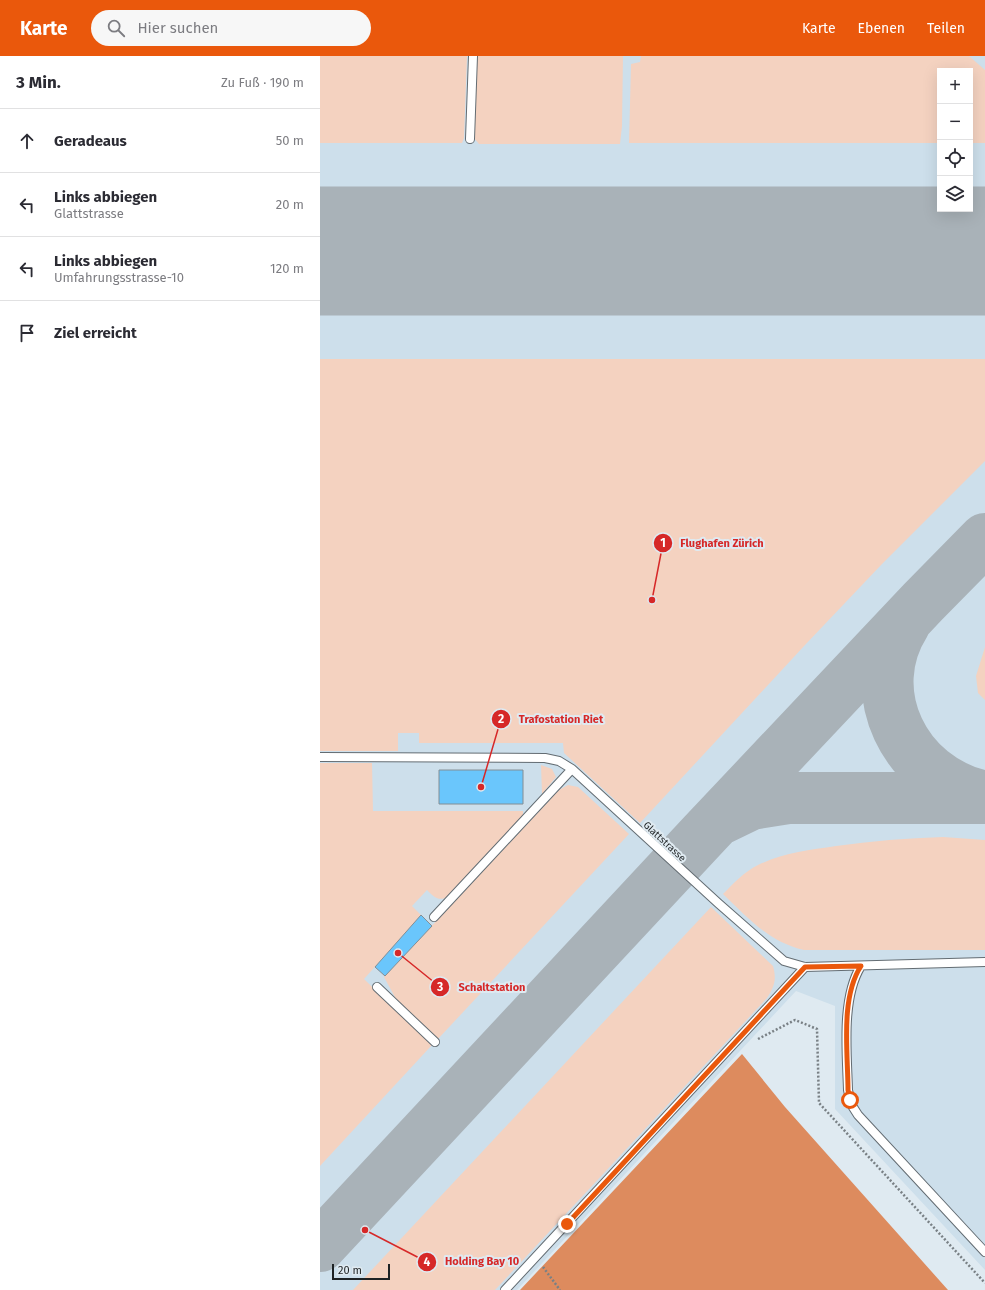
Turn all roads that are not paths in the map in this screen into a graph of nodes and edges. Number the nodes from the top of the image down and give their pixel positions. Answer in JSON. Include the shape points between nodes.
{"nodes":[{"id":1,"x":473,"y":56,"type":"edge"},
{"id":2,"x":470,"y":139,"type":"dead end"},
{"id":3,"x":320,"y":757,"type":"edge"},
{"id":4,"x":572,"y":769,"type":"junction"},
{"id":5,"x":434,"y":917,"type":"dead end"},
{"id":6,"x":985,"y":962,"type":"edge"},
{"id":7,"x":861,"y":966,"type":"junction"},
{"id":8,"x":805,"y":967,"type":"junction"},
{"id":9,"x":376,"y":987,"type":"dead end"},
{"id":10,"x":435,"y":1042,"type":"dead end"},
{"id":11,"x":985,"y":1252,"type":"edge"},
{"id":12,"x":505,"y":1290,"type":"edge"}],
"edges":[{"from":1,"to":2,"type":"lane"},
{"from":3,"to":4,"type":"lane","name":"Glattstrasse","via":[[546,758]]},
{"from":4,"to":5,"type":"lane"},
{"from":4,"to":8,"type":"lane","name":"Glattstrasse","via":[[784,961]]},
{"from":6,"to":7,"type":"lane","name":"Glattstrasse"},
{"from":7,"to":8,"type":"lane","name":"Glattstrasse"},
{"from":7,"to":11,"type":"lane","via":[[851,986],[848,1005],[848,1090],[851,1104],[858,1115]]},
{"from":8,"to":12,"type":"lane"},
{"from":9,"to":10,"type":"lane"}]}
